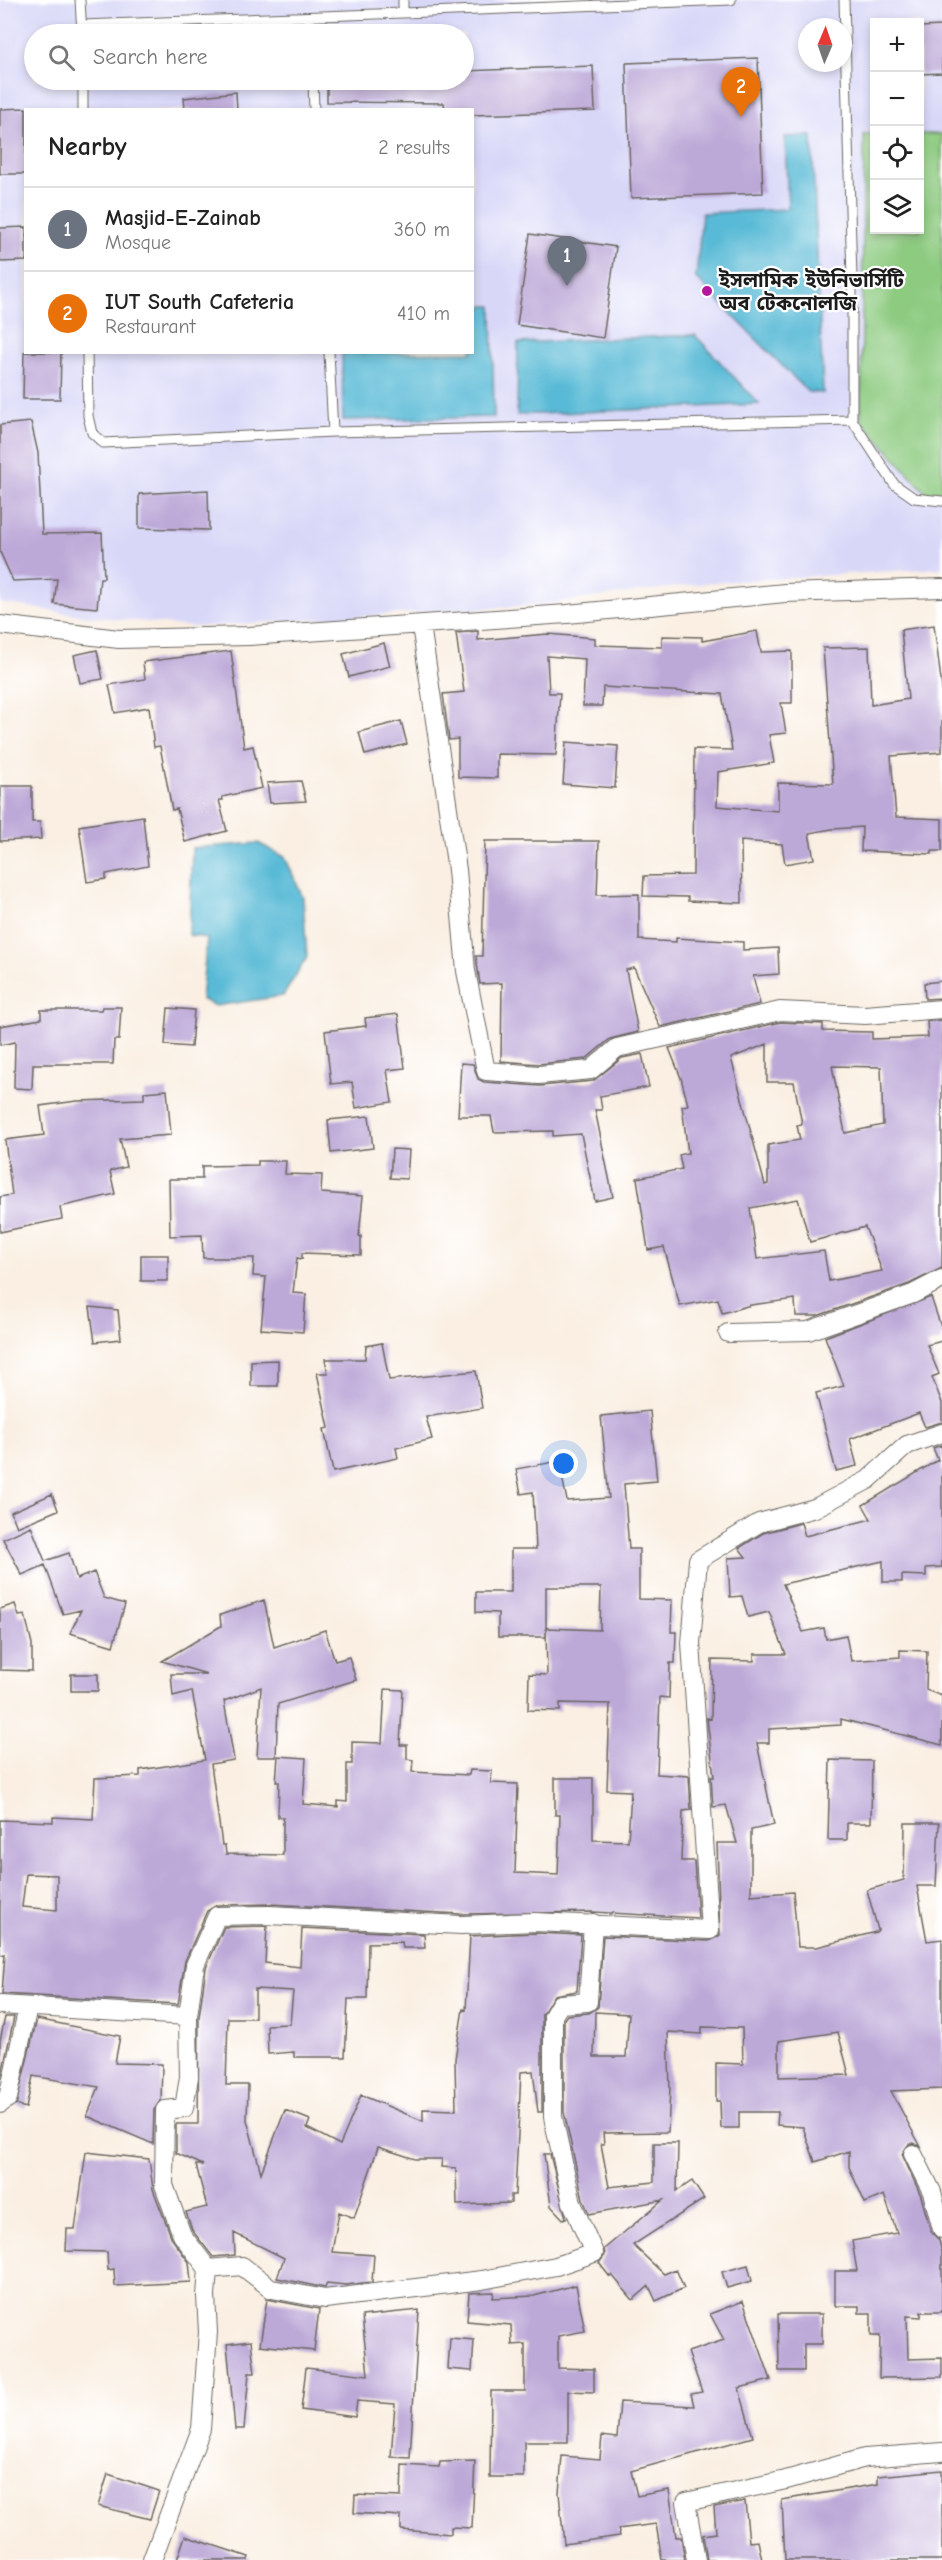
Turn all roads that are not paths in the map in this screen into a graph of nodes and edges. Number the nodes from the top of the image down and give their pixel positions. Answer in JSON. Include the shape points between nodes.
{"nodes":[{"id":1,"x":80,"y":0,"type":"edge"},
{"id":2,"x":402,"y":0,"type":"edge"},
{"id":3,"x":731,"y":0,"type":"edge"},
{"id":4,"x":844,"y":0,"type":"edge"},
{"id":5,"x":403,"y":13,"type":"junction"},
{"id":6,"x":309,"y":19,"type":"junction"},
{"id":7,"x":82,"y":24,"type":"edge"},
{"id":8,"x":206,"y":24,"type":"edge"},
{"id":9,"x":309,"y":24,"type":"edge"},
{"id":10,"x":83,"y":90,"type":"edge"},
{"id":11,"x":314,"y":90,"type":"edge"},
{"id":12,"x":83,"y":108,"type":"edge"},
{"id":13,"x":315,"y":108,"type":"edge"},
{"id":14,"x":87,"y":354,"type":"edge"},
{"id":15,"x":329,"y":354,"type":"edge"},
{"id":16,"x":852,"y":420,"type":"junction"},
{"id":17,"x":333,"y":432,"type":"junction"},
{"id":18,"x":942,"y":501,"type":"edge"},
{"id":19,"x":942,"y":588,"type":"edge"},
{"id":20,"x":0,"y":624,"type":"edge"},
{"id":21,"x":422,"y":625,"type":"junction"},
{"id":22,"x":942,"y":1009,"type":"edge"},
{"id":23,"x":942,"y":1279,"type":"edge"},
{"id":24,"x":728,"y":1333,"type":"dead end"},
{"id":25,"x":942,"y":1433,"type":"edge"},
{"id":26,"x":593,"y":1923,"type":"junction"},
{"id":27,"x":0,"y":2005,"type":"edge"},
{"id":28,"x":28,"y":2007,"type":"junction"},
{"id":29,"x":188,"y":2016,"type":"junction"},
{"id":30,"x":0,"y":2104,"type":"edge"},
{"id":31,"x":913,"y":2154,"type":"dead end"},
{"id":32,"x":942,"y":2229,"type":"edge"},
{"id":33,"x":208,"y":2269,"type":"junction"},
{"id":34,"x":942,"y":2452,"type":"edge"},
{"id":35,"x":152,"y":2560,"type":"edge"},
{"id":36,"x":696,"y":2560,"type":"edge"}],
"edges":[{"from":1,"to":7,"type":"lane"},
{"from":2,"to":5,"type":"lane"},
{"from":3,"to":5,"type":"lane"},
{"from":4,"to":16,"type":"lane"},
{"from":5,"to":6,"type":"lane"},
{"from":6,"to":8,"type":"lane"},
{"from":6,"to":9,"type":"lane"},
{"from":10,"to":12,"type":"lane"},
{"from":11,"to":13,"type":"lane"},
{"from":14,"to":17,"type":"lane","via":[[88,416],[92,433],[103,443]]},
{"from":15,"to":17,"type":"lane"},
{"from":16,"to":17,"type":"lane"},
{"from":16,"to":18,"type":"lane","via":[[894,484],[914,498]]},
{"from":19,"to":21,"type":"street","via":[[785,593]]},
{"from":20,"to":21,"type":"street","via":[[119,639],[249,636]]},
{"from":21,"to":22,"type":"street","via":[[457,870],[466,971],[486,1071],[539,1075],[591,1070],[618,1048],[780,1011],[866,1015]]},
{"from":23,"to":24,"type":"street","via":[[913,1294],[808,1331]]},
{"from":25,"to":26,"type":"street","via":[[908,1445],[868,1480],[815,1508],[759,1523],[698,1560],[691,1643],[710,1930]]},
{"from":26,"to":29,"type":"street","via":[[461,1925],[217,1916],[195,1965]]},
{"from":26,"to":33,"type":"street","via":[[588,2002],[560,2004],[553,2016],[553,2117],[572,2202],[594,2253],[556,2266],[482,2280],[325,2299],[272,2289],[242,2266]]},
{"from":27,"to":28,"type":"street"},
{"from":28,"to":29,"type":"street"},
{"from":28,"to":30,"type":"street","via":[[8,2098]]},
{"from":29,"to":33,"type":"street","via":[[189,2077],[184,2108],[165,2110],[164,2185],[182,2235]]},
{"from":31,"to":32,"type":"street","via":[[932,2192]]},
{"from":33,"to":35,"type":"street","via":[[201,2429]]},
{"from":34,"to":36,"type":"street","via":[[866,2458],[686,2502]]}]}
